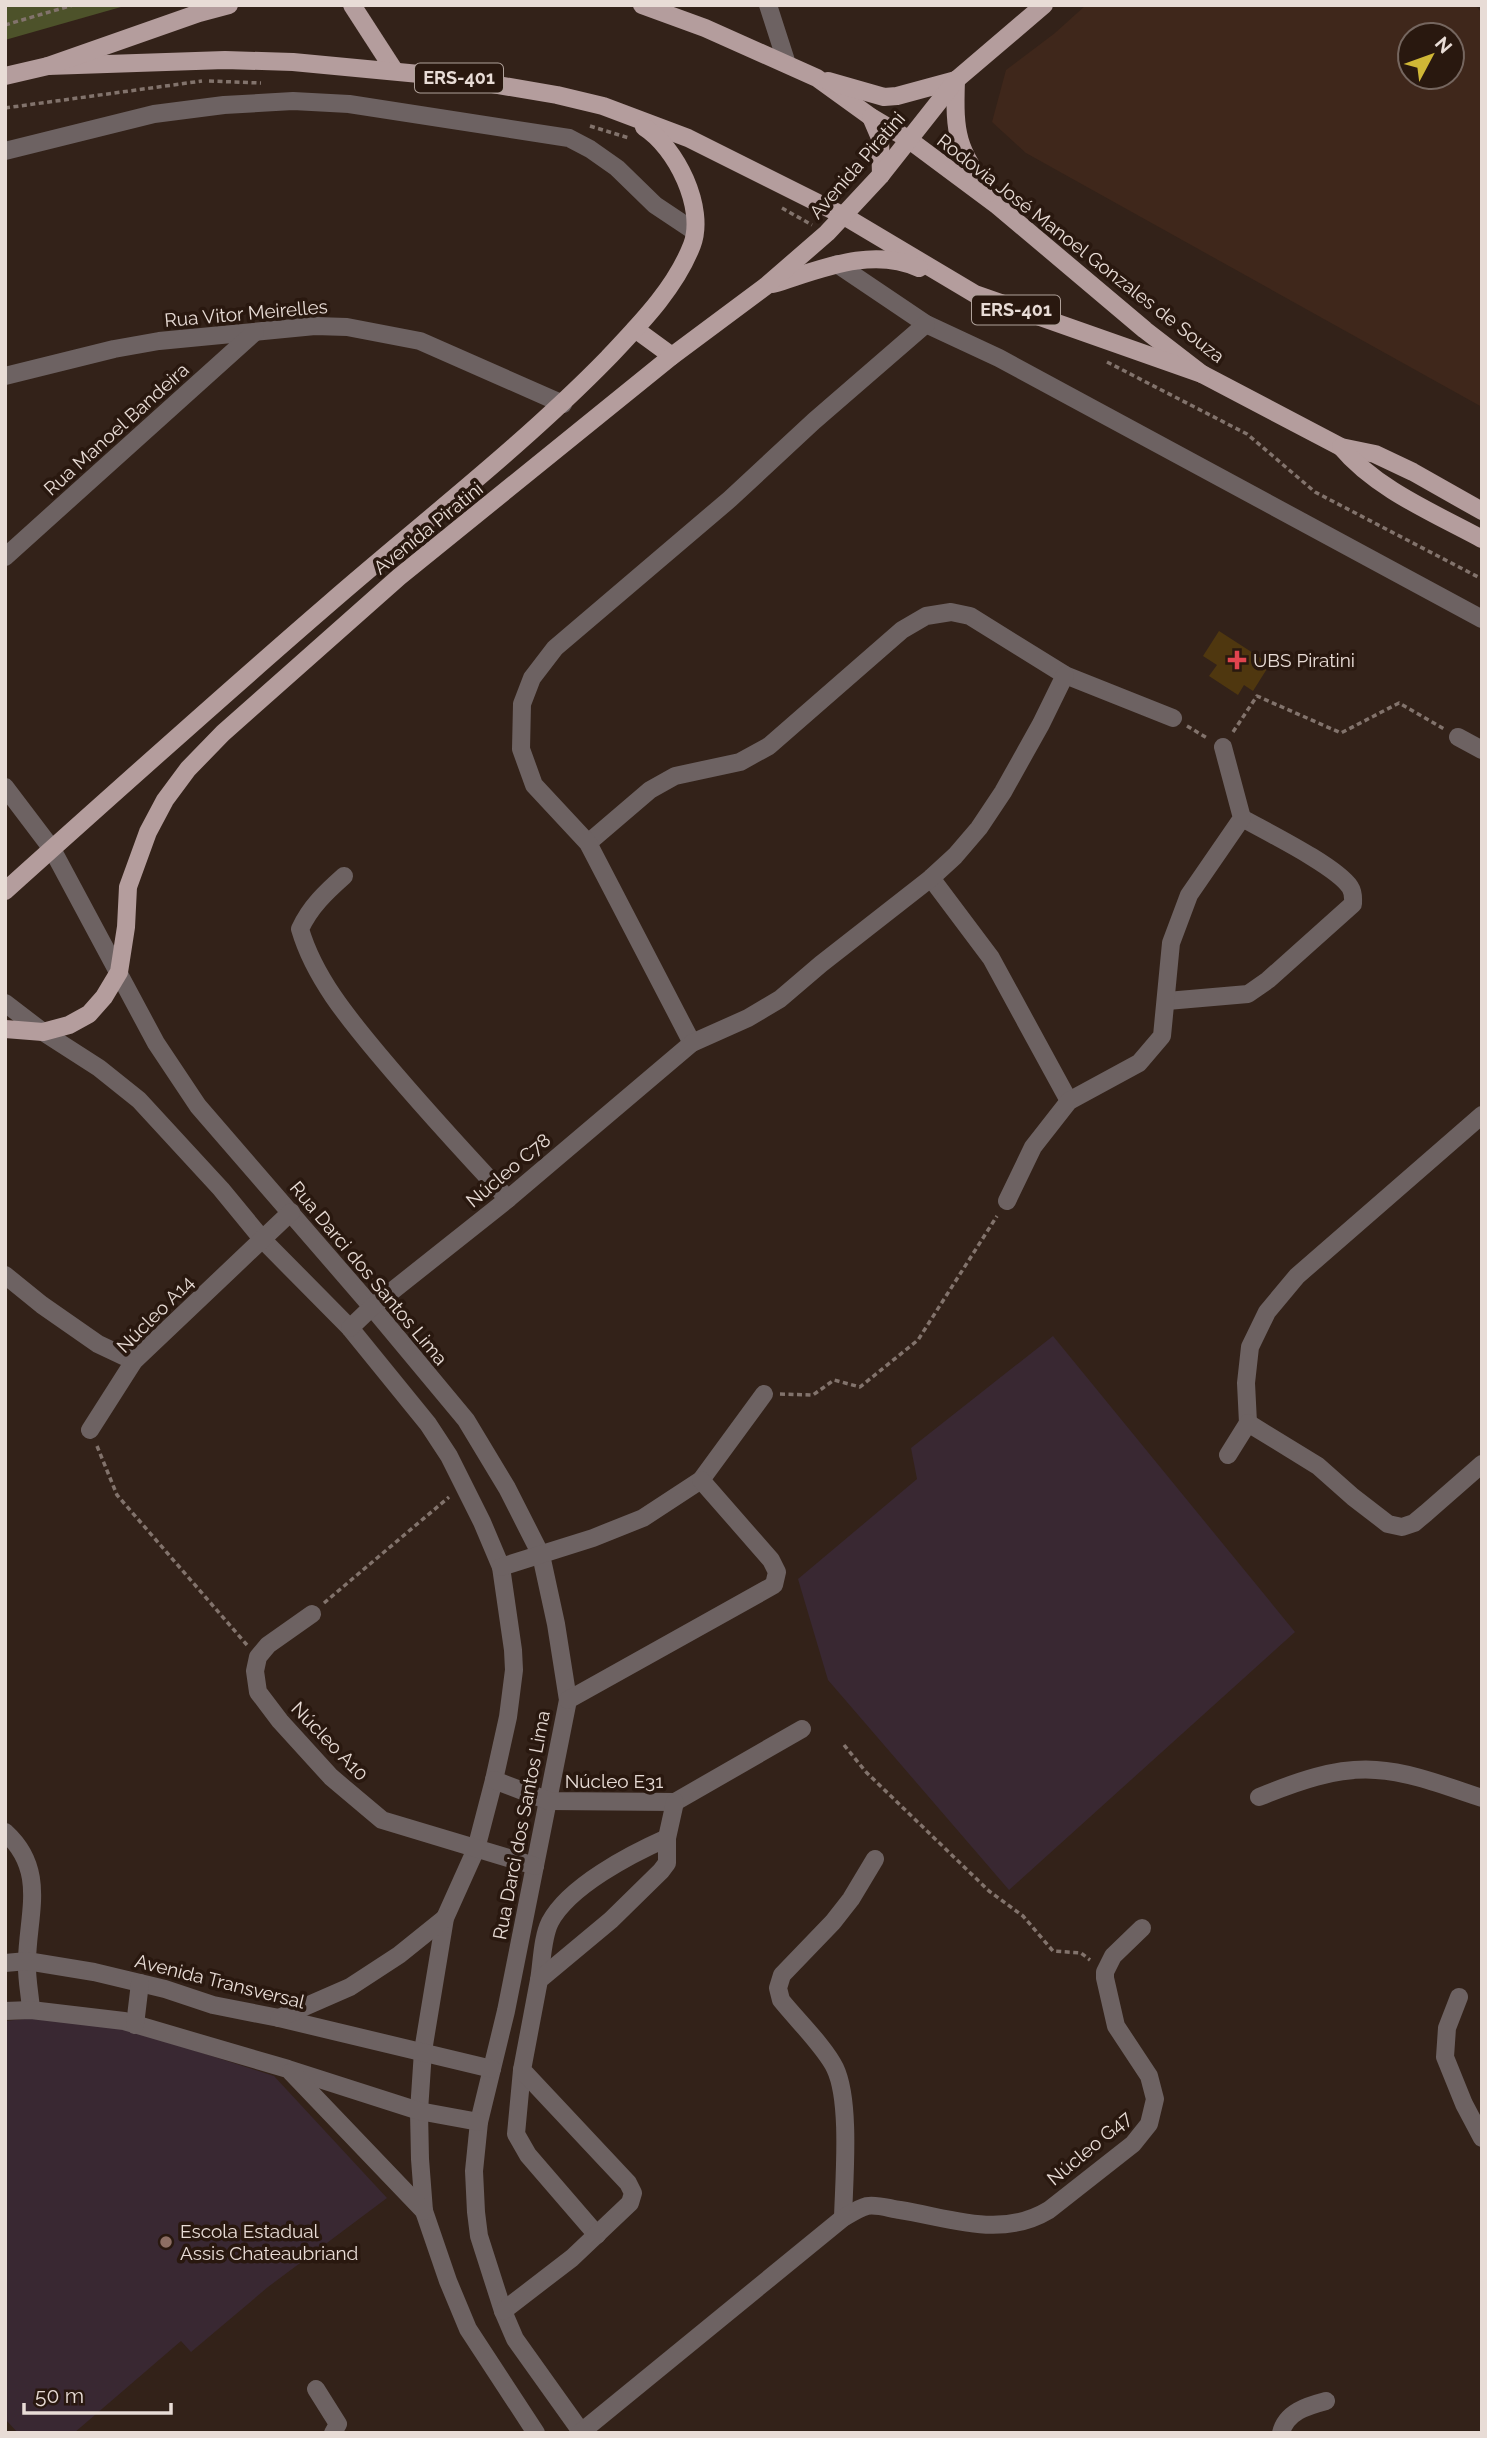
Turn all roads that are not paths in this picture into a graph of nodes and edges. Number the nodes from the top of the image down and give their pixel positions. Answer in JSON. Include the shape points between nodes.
{"nodes":[{"id":1,"x":229,"y":5,"type":"edge"},
{"id":2,"x":642,"y":5,"type":"edge"},
{"id":3,"x":768,"y":5,"type":"edge"},
{"id":4,"x":1044,"y":5,"type":"edge"},
{"id":5,"x":355,"y":7,"type":"edge"},
{"id":6,"x":787,"y":64,"type":"junction"},
{"id":7,"x":48,"y":66,"type":"junction"},
{"id":8,"x":394,"y":70,"type":"junction"},
{"id":9,"x":5,"y":76,"type":"edge"},
{"id":10,"x":817,"y":78,"type":"junction"},
{"id":11,"x":957,"y":80,"type":"junction"},
{"id":12,"x":603,"y":106,"type":"junction"},
{"id":13,"x":871,"y":117,"type":"junction"},
{"id":14,"x":908,"y":139,"type":"junction"},
{"id":15,"x":5,"y":151,"type":"edge"},
{"id":16,"x":881,"y":175,"type":"junction"},
{"id":17,"x":998,"y":205,"type":"junction"},
{"id":18,"x":844,"y":216,"type":"junction"},
{"id":19,"x":694,"y":231,"type":"junction"},
{"id":20,"x":837,"y":264,"type":"junction"},
{"id":21,"x":766,"y":286,"type":"junction"},
{"id":22,"x":975,"y":294,"type":"junction"},
{"id":23,"x":926,"y":324,"type":"junction"},
{"id":24,"x":635,"y":329,"type":"junction"},
{"id":25,"x":255,"y":332,"type":"junction"},
{"id":26,"x":672,"y":356,"type":"junction"},
{"id":27,"x":1202,"y":374,"type":"junction"},
{"id":28,"x":5,"y":376,"type":"edge"},
{"id":29,"x":563,"y":404,"type":"junction"},
{"id":30,"x":1341,"y":447,"type":"junction"},
{"id":31,"x":1482,"y":512,"type":"edge"},
{"id":32,"x":1482,"y":539,"type":"edge"},
{"id":33,"x":5,"y":557,"type":"edge"},
{"id":34,"x":1482,"y":620,"type":"edge"},
{"id":35,"x":1065,"y":676,"type":"junction"},
{"id":36,"x":1173,"y":718,"type":"road end"},
{"id":37,"x":1458,"y":737,"type":"road end"},
{"id":38,"x":1223,"y":747,"type":"road end"},
{"id":39,"x":1482,"y":750,"type":"edge"},
{"id":40,"x":5,"y":787,"type":"edge"},
{"id":41,"x":1242,"y":818,"type":"junction"},
{"id":42,"x":588,"y":843,"type":"junction"},
{"id":43,"x":52,"y":849,"type":"junction"},
{"id":44,"x":344,"y":876,"type":"dead end"},
{"id":45,"x":931,"y":878,"type":"junction"},
{"id":46,"x":5,"y":891,"type":"edge"},
{"id":47,"x":119,"y":972,"type":"junction"},
{"id":48,"x":1167,"y":1001,"type":"junction"},
{"id":49,"x":5,"y":1003,"type":"edge"},
{"id":50,"x":5,"y":1029,"type":"edge"},
{"id":51,"x":43,"y":1032,"type":"junction"},
{"id":52,"x":692,"y":1043,"type":"junction"},
{"id":53,"x":1069,"y":1101,"type":"junction"},
{"id":54,"x":1482,"y":1115,"type":"edge"},
{"id":55,"x":508,"y":1199,"type":"junction"},
{"id":56,"x":1007,"y":1201,"type":"road end"},
{"id":57,"x":291,"y":1212,"type":"junction"},
{"id":58,"x":263,"y":1240,"type":"junction"},
{"id":59,"x":5,"y":1275,"type":"edge"},
{"id":60,"x":372,"y":1307,"type":"junction"},
{"id":61,"x":350,"y":1328,"type":"junction"},
{"id":62,"x":134,"y":1361,"type":"junction"},
{"id":63,"x":764,"y":1394,"type":"road end"},
{"id":64,"x":1248,"y":1423,"type":"junction"},
{"id":65,"x":90,"y":1430,"type":"road end"},
{"id":66,"x":1228,"y":1455,"type":"dead end"},
{"id":67,"x":1482,"y":1464,"type":"edge"},
{"id":68,"x":701,"y":1480,"type":"junction"},
{"id":69,"x":541,"y":1555,"type":"junction"},
{"id":70,"x":500,"y":1567,"type":"junction"},
{"id":71,"x":312,"y":1614,"type":"road end"},
{"id":72,"x":568,"y":1700,"type":"junction"},
{"id":73,"x":802,"y":1729,"type":"dead end"},
{"id":74,"x":494,"y":1780,"type":"junction"},
{"id":75,"x":1259,"y":1797,"type":"dead end"},
{"id":76,"x":1482,"y":1798,"type":"edge"},
{"id":77,"x":549,"y":1801,"type":"junction"},
{"id":78,"x":675,"y":1802,"type":"junction"},
{"id":79,"x":5,"y":1832,"type":"edge"},
{"id":80,"x":667,"y":1838,"type":"junction"},
{"id":81,"x":476,"y":1849,"type":"junction"},
{"id":82,"x":875,"y":1858,"type":"dead end"},
{"id":83,"x":535,"y":1866,"type":"junction"},
{"id":84,"x":445,"y":1918,"type":"junction"},
{"id":85,"x":1142,"y":1928,"type":"dead end"},
{"id":86,"x":27,"y":1961,"type":"junction"},
{"id":87,"x":5,"y":1963,"type":"edge"},
{"id":88,"x":539,"y":1980,"type":"junction"},
{"id":89,"x":140,"y":1983,"type":"junction"},
{"id":90,"x":1459,"y":1997,"type":"dead end"},
{"id":91,"x":31,"y":2010,"type":"junction"},
{"id":92,"x":5,"y":2011,"type":"edge"},
{"id":93,"x":279,"y":2018,"type":"junction"},
{"id":94,"x":135,"y":2025,"type":"junction"},
{"id":95,"x":422,"y":2051,"type":"junction"},
{"id":96,"x":288,"y":2069,"type":"junction"},
{"id":97,"x":492,"y":2069,"type":"junction"},
{"id":98,"x":522,"y":2070,"type":"junction"},
{"id":99,"x":419,"y":2110,"type":"junction"},
{"id":100,"x":479,"y":2122,"type":"junction"},
{"id":101,"x":1482,"y":2138,"type":"edge"},
{"id":102,"x":424,"y":2211,"type":"junction"},
{"id":103,"x":843,"y":2218,"type":"junction"},
{"id":104,"x":597,"y":2235,"type":"junction"},
{"id":105,"x":503,"y":2311,"type":"junction"},
{"id":106,"x":316,"y":2389,"type":"dead end"},
{"id":107,"x":1326,"y":2401,"type":"dead end"},
{"id":108,"x":581,"y":2432,"type":"edge"},
{"id":109,"x":333,"y":2433,"type":"edge"},
{"id":110,"x":537,"y":2433,"type":"edge"},
{"id":111,"x":1281,"y":2433,"type":"edge"}],
"edges":[{"from":1,"to":7,"type":"main road","number":"ERS-401"},
{"from":2,"to":6,"type":"main road","number":"ERS-401"},
{"from":3,"to":6,"type":"street"},
{"from":4,"to":11,"type":"main road","name":"Avenida Piratini"},
{"from":5,"to":8,"type":"main road"},
{"from":6,"to":10,"type":"main road","number":"ERS-401"},
{"from":7,"to":8,"type":"main road","number":"ERS-401","via":[[225,60]]},
{"from":7,"to":9,"type":"main road","number":"ERS-401"},
{"from":8,"to":12,"type":"main road","number":"ERS-401","via":[[503,85]]},
{"from":10,"to":11,"type":"main road","via":[[884,97]]},
{"from":10,"to":13,"type":"main road","number":"ERS-401"},
{"from":11,"to":14,"type":"main road","name":"Avenida Piratini"},
{"from":11,"to":17,"type":"main road","via":[[957,135],[964,155]]},
{"from":12,"to":18,"type":"main road","number":"ERS-401","via":[[688,138]]},
{"from":12,"to":19,"type":"main road","name":"Avenida Piratini","via":[[647,128],[662,142],[685,177],[693,201]]},
{"from":13,"to":14,"type":"main road","number":"ERS-401"},
{"from":13,"to":16,"type":"main road","via":[[880,138]]},
{"from":14,"to":16,"type":"main road","name":"Avenida Piratini"},
{"from":14,"to":17,"type":"main road","name":"Rodovia José Manoel Gonzales de Souza","number":"ERS-401"},
{"from":15,"to":19,"type":"street","via":[[153,114],[267,102],[349,104],[569,138],[617,168],[655,205]]},
{"from":16,"to":18,"type":"main road","name":"Avenida Piratini"},
{"from":17,"to":27,"type":"main road","name":"Rodovia José Manoel Gonzales de Souza","number":"ERS-401"},
{"from":18,"to":21,"type":"main road","name":"Avenida Piratini"},
{"from":18,"to":22,"type":"main road","number":"ERS-401"},
{"from":19,"to":24,"type":"main road","name":"Avenida Piratini","via":[[677,277]]},
{"from":20,"to":21,"type":"main road"},
{"from":20,"to":22,"type":"main road","via":[[864,258],[911,264]]},
{"from":20,"to":23,"type":"street"},
{"from":21,"to":26,"type":"main road","name":"Avenida Piratini"},
{"from":22,"to":27,"type":"main road","number":"ERS-401"},
{"from":23,"to":34,"type":"street","via":[[1011,364]]},
{"from":23,"to":42,"type":"street","via":[[555,648],[533,678],[522,704],[521,749],[534,785]]},
{"from":24,"to":26,"type":"main road"},
{"from":24,"to":29,"type":"main road","name":"Avenida Piratini"},
{"from":25,"to":28,"type":"street","name":"Rua Vitor Meirelles","via":[[125,347]]},
{"from":25,"to":29,"type":"street","name":"Rua Vitor Meirelles","via":[[347,327],[420,341]]},
{"from":25,"to":33,"type":"street","name":"Rua Manoel Bandeira"},
{"from":26,"to":47,"type":"main road","name":"Avenida Piratini","via":[[399,577],[188,769],[165,800],[137,860],[128,887]]},
{"from":27,"to":30,"type":"main road","name":"Rodovia José Manoel Gonzales de Souza","number":"ERS-401"},
{"from":29,"to":43,"type":"main road","name":"Avenida Piratini","via":[[330,602]]},
{"from":30,"to":31,"type":"main road","name":"Rodovia José Manoel Gonzales de Souza","number":"ERS-401","via":[[1375,454]]},
{"from":30,"to":32,"type":"main road","name":"Rodovia José Manoel Gonzales de Souza","via":[[1356,465]]},
{"from":35,"to":36,"type":"street"},
{"from":35,"to":42,"type":"street","via":[[970,616],[951,612],[926,615],[902,630],[769,746],[740,762],[675,776],[650,790]]},
{"from":35,"to":45,"type":"street","name":"Núcleo C78","via":[[979,828]]},
{"from":37,"to":39,"type":"street"},
{"from":38,"to":41,"type":"street"},
{"from":40,"to":43,"type":"street","name":"Rua Darci dos Santos Lima"},
{"from":41,"to":48,"type":"street","via":[[1189,895],[1171,943]]},
{"from":41,"to":48,"type":"street","via":[[1317,861],[1349,886],[1353,904],[1248,994]]},
{"from":42,"to":52,"type":"street"},
{"from":43,"to":46,"type":"main road","name":"Avenida Piratini"},
{"from":43,"to":47,"type":"street","name":"Rua Darci dos Santos Lima"},
{"from":44,"to":55,"type":"street","via":[[305,918],[300,929],[307,953],[349,1019],[426,1112]]},
{"from":45,"to":52,"type":"street","name":"Núcleo C78","via":[[780,999]]},
{"from":45,"to":53,"type":"street","via":[[991,958]]},
{"from":47,"to":51,"type":"main road","name":"Avenida Piratini","via":[[89,1014]]},
{"from":47,"to":57,"type":"street","name":"Rua Darci dos Santos Lima","via":[[156,1043],[198,1106]]},
{"from":48,"to":53,"type":"street","via":[[1162,1036],[1139,1063]]},
{"from":49,"to":51,"type":"street","name":"Rua Darci dos Santos Lima"},
{"from":50,"to":51,"type":"main road","name":"Avenida Piratini"},
{"from":51,"to":58,"type":"street","name":"Rua Darci dos Santos Lima","via":[[139,1100]]},
{"from":52,"to":55,"type":"street","name":"Núcleo C78"},
{"from":53,"to":56,"type":"street","via":[[1033,1147]]},
{"from":54,"to":64,"type":"street","via":[[1297,1276],[1267,1312],[1250,1347]]},
{"from":55,"to":60,"type":"street","name":"Núcleo C78"},
{"from":57,"to":58,"type":"street","name":"Núcleo A14"},
{"from":57,"to":60,"type":"street","name":"Rua Darci dos Santos Lima"},
{"from":58,"to":61,"type":"street","name":"Rua Darci dos Santos Lima"},
{"from":58,"to":62,"type":"street","name":"Núcleo A14"},
{"from":59,"to":62,"type":"street","via":[[98,1344]]},
{"from":60,"to":61,"type":"street","name":"Núcleo C78"},
{"from":60,"to":69,"type":"street","name":"Rua Darci dos Santos Lima","via":[[466,1420]]},
{"from":61,"to":70,"type":"street","name":"Rua Darci dos Santos Lima","via":[[449,1456]]},
{"from":62,"to":65,"type":"street","name":"Núcleo A14"},
{"from":63,"to":68,"type":"street"},
{"from":64,"to":66,"type":"street"},
{"from":64,"to":67,"type":"street","via":[[1318,1466],[1388,1524],[1402,1527],[1426,1513]]},
{"from":68,"to":69,"type":"street","via":[[643,1518]]},
{"from":68,"to":72,"type":"street","via":[[771,1560],[777,1572],[774,1585]]},
{"from":69,"to":70,"type":"street"},
{"from":69,"to":72,"type":"street","name":"Rua Darci dos Santos Lima"},
{"from":70,"to":74,"type":"street","name":"Rua Darci dos Santos Lima","via":[[514,1670]]},
{"from":71,"to":81,"type":"street","name":"Núcleo A10","via":[[258,1657],[258,1692],[331,1777],[382,1820]]},
{"from":72,"to":77,"type":"street","name":"Rua Darci dos Santos Lima"},
{"from":73,"to":78,"type":"street","name":"Núcleo E31"},
{"from":74,"to":77,"type":"street","name":"Núcleo E31"},
{"from":74,"to":81,"type":"street","name":"Rua Darci dos Santos Lima"},
{"from":75,"to":76,"type":"street","via":[[1320,1776],[1374,1769]]},
{"from":77,"to":78,"type":"street","name":"Núcleo E31"},
{"from":77,"to":83,"type":"street","name":"Rua Darci dos Santos Lima"},
{"from":78,"to":80,"type":"street"},
{"from":79,"to":86,"type":"street","via":[[25,1857],[32,1882]]},
{"from":80,"to":88,"type":"street","via":[[667,1863],[654,1879]]},
{"from":80,"to":88,"type":"street","via":[[627,1856],[560,1908],[549,1924]]},
{"from":81,"to":83,"type":"street","name":"Núcleo A10"},
{"from":81,"to":84,"type":"street","name":"Rua Darci dos Santos Lima"},
{"from":82,"to":103,"type":"street","via":[[833,1922],[782,1975],[778,1989],[781,2000],[836,2070],[845,2144]]},
{"from":83,"to":97,"type":"street","name":"Rua Darci dos Santos Lima"},
{"from":84,"to":93,"type":"street","via":[[350,1987]]},
{"from":84,"to":95,"type":"street","name":"Rua Darci dos Santos Lima"},
{"from":85,"to":103,"type":"street","name":"Núcleo G47","via":[[1113,1956],[1105,1972],[1116,2026],[1149,2076],[1155,2099],[1149,2124],[1133,2144],[1049,2210],[1023,2221],[984,2226],[869,2206]]},
{"from":86,"to":87,"type":"street","name":"Avenida Transversal"},
{"from":86,"to":89,"type":"street","name":"Avenida Transversal"},
{"from":86,"to":91,"type":"street"},
{"from":88,"to":98,"type":"street"},
{"from":89,"to":93,"type":"street","name":"Avenida Transversal","via":[[213,2005]]},
{"from":89,"to":94,"type":"street"},
{"from":90,"to":101,"type":"street","via":[[1447,2028],[1446,2057]]},
{"from":91,"to":92,"type":"street"},
{"from":91,"to":94,"type":"street"},
{"from":93,"to":95,"type":"street","name":"Avenida Transversal"},
{"from":94,"to":96,"type":"street"},
{"from":95,"to":97,"type":"street","name":"Avenida Transversal"},
{"from":95,"to":99,"type":"street","name":"Rua Darci dos Santos Lima"},
{"from":96,"to":99,"type":"street"},
{"from":96,"to":102,"type":"street"},
{"from":97,"to":100,"type":"street","name":"Rua Darci dos Santos Lima"},
{"from":98,"to":104,"type":"street","via":[[516,2134],[528,2155]]},
{"from":98,"to":104,"type":"street","via":[[633,2193],[631,2203]]},
{"from":99,"to":100,"type":"street"},
{"from":99,"to":102,"type":"street","name":"Rua Darci dos Santos Lima"},
{"from":100,"to":105,"type":"street","name":"Rua Darci dos Santos Lima","via":[[476,2212]]},
{"from":102,"to":110,"type":"street","name":"Rua Darci dos Santos Lima","via":[[468,2329]]},
{"from":103,"to":108,"type":"street","name":"Núcleo G47"},
{"from":104,"to":105,"type":"street"},
{"from":105,"to":108,"type":"street","name":"Rua Darci dos Santos Lima","via":[[522,2352]]},
{"from":106,"to":109,"type":"street","via":[[338,2424]]},
{"from":107,"to":111,"type":"street","via":[[1293,2413]]}]}
